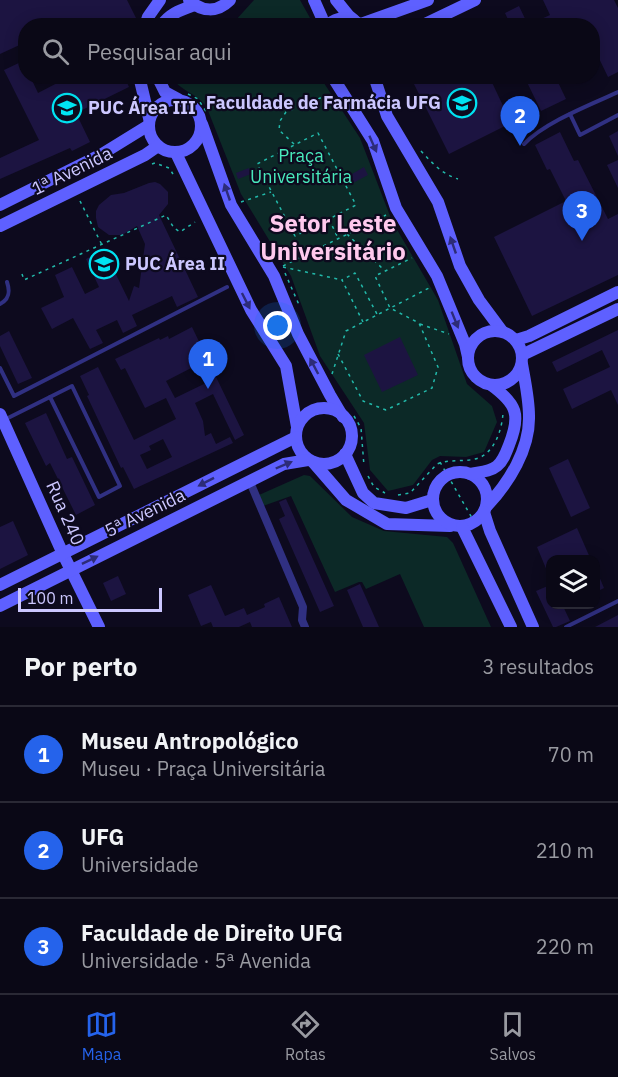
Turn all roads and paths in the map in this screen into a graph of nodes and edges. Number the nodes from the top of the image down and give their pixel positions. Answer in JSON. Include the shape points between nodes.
{"nodes":[{"id":1,"x":160,"y":0,"type":"edge"},
{"id":2,"x":230,"y":0,"type":"edge"},
{"id":3,"x":314,"y":0,"type":"edge"},
{"id":4,"x":336,"y":0,"type":"edge"},
{"id":5,"x":428,"y":0,"type":"edge"},
{"id":6,"x":475,"y":0,"type":"edge"},
{"id":7,"x":192,"y":3,"type":"edge"},
{"id":8,"x":148,"y":18,"type":"edge"},
{"id":9,"x":166,"y":18,"type":"edge"},
{"id":10,"x":321,"y":18,"type":"edge"},
{"id":11,"x":351,"y":18,"type":"edge"},
{"id":12,"x":378,"y":18,"type":"edge"},
{"id":13,"x":438,"y":18,"type":"edge"},
{"id":14,"x":141,"y":84,"type":"edge"},
{"id":15,"x":161,"y":84,"type":"edge"},
{"id":16,"x":337,"y":84,"type":"edge"},
{"id":17,"x":377,"y":84,"type":"edge"},
{"id":18,"x":335,"y":92,"type":"dead end"},
{"id":19,"x":618,"y":92,"type":"edge"},
{"id":20,"x":178,"y":99,"type":"junction"},
{"id":21,"x":570,"y":114,"type":"junction"},
{"id":22,"x":618,"y":114,"type":"edge"},
{"id":23,"x":149,"y":122,"type":"junction"},
{"id":24,"x":202,"y":124,"type":"junction"},
{"id":25,"x":524,"y":144,"type":"dead end"},
{"id":26,"x":295,"y":145,"type":"junction"},
{"id":27,"x":158,"y":146,"type":"junction"},
{"id":28,"x":176,"y":153,"type":"junction"},
{"id":29,"x":410,"y":155,"type":"junction"},
{"id":30,"x":92,"y":159,"type":"junction"},
{"id":31,"x":145,"y":167,"type":"dead end"},
{"id":32,"x":174,"y":175,"type":"dead end"},
{"id":33,"x":101,"y":176,"type":"junction"},
{"id":34,"x":458,"y":179,"type":"dead end"},
{"id":35,"x":74,"y":189,"type":"junction"},
{"id":36,"x":272,"y":191,"type":"junction"},
{"id":37,"x":243,"y":201,"type":"dead end"},
{"id":38,"x":0,"y":205,"type":"edge"},
{"id":39,"x":393,"y":211,"type":"dead end"},
{"id":40,"x":328,"y":219,"type":"junction"},
{"id":41,"x":197,"y":221,"type":"dead end"},
{"id":42,"x":0,"y":226,"type":"edge"},
{"id":43,"x":348,"y":234,"type":"junction"},
{"id":44,"x":338,"y":238,"type":"junction"},
{"id":45,"x":102,"y":245,"type":"junction"},
{"id":46,"x":418,"y":255,"type":"dead end"},
{"id":47,"x":384,"y":271,"type":"junction"},
{"id":48,"x":22,"y":274,"type":"dead end"},
{"id":49,"x":342,"y":280,"type":"junction"},
{"id":50,"x":7,"y":282,"type":"dead end"},
{"id":51,"x":434,"y":285,"type":"dead end"},
{"id":52,"x":227,"y":287,"type":"dead end"},
{"id":53,"x":618,"y":292,"type":"edge"},
{"id":54,"x":0,"y":304,"type":"edge"},
{"id":55,"x":390,"y":308,"type":"junction"},
{"id":56,"x":618,"y":309,"type":"edge"},
{"id":57,"x":378,"y":315,"type":"junction"},
{"id":58,"x":363,"y":322,"type":"junction"},
{"id":59,"x":419,"y":323,"type":"junction"},
{"id":60,"x":502,"y":331,"type":"junction"},
{"id":61,"x":454,"y":336,"type":"dead end"},
{"id":62,"x":516,"y":340,"type":"junction"},
{"id":63,"x":338,"y":354,"type":"junction"},
{"id":64,"x":466,"y":359,"type":"junction"},
{"id":65,"x":522,"y":359,"type":"junction"},
{"id":66,"x":0,"y":368,"type":"edge"},
{"id":67,"x":330,"y":377,"type":"dead end"},
{"id":68,"x":490,"y":388,"type":"junction"},
{"id":69,"x":50,"y":397,"type":"junction"},
{"id":70,"x":503,"y":412,"type":"dead end"},
{"id":71,"x":2,"y":417,"type":"edge"},
{"id":72,"x":344,"y":417,"type":"junction"},
{"id":73,"x":361,"y":428,"type":"dead end"},
{"id":74,"x":297,"y":432,"type":"junction"},
{"id":75,"x":345,"y":454,"type":"junction"},
{"id":76,"x":311,"y":461,"type":"junction"},
{"id":77,"x":470,"y":474,"type":"junction"},
{"id":78,"x":250,"y":482,"type":"junction"},
{"id":79,"x":386,"y":494,"type":"dead end"},
{"id":80,"x":398,"y":495,"type":"dead end"},
{"id":81,"x":432,"y":501,"type":"junction"},
{"id":82,"x":485,"y":509,"type":"junction"},
{"id":83,"x":457,"y":526,"type":"junction"},
{"id":84,"x":63,"y":554,"type":"junction"},
{"id":85,"x":71,"y":569,"type":"junction"},
{"id":86,"x":0,"y":585,"type":"edge"},
{"id":87,"x":618,"y":601,"type":"edge"},
{"id":88,"x":0,"y":606,"type":"edge"},
{"id":89,"x":99,"y":627,"type":"edge"},
{"id":90,"x":305,"y":627,"type":"edge"},
{"id":91,"x":512,"y":627,"type":"edge"},
{"id":92,"x":533,"y":627,"type":"edge"},
{"id":93,"x":566,"y":627,"type":"edge"}],
"edges":[{"from":1,"to":8,"type":"main road"},
{"from":2,"to":7,"type":"main road","via":[[212,10]]},
{"from":3,"to":10,"type":"main road"},
{"from":4,"to":11,"type":"main road"},
{"from":5,"to":12,"type":"main road"},
{"from":6,"to":13,"type":"main road"},
{"from":7,"to":9,"type":"main road"},
{"from":14,"to":23,"type":"main road"},
{"from":15,"to":20,"type":"main road","via":[[165,92]]},
{"from":16,"to":64,"type":"main road","one_way":true,"via":[[373,141],[396,208],[437,276],[465,344]]},
{"from":17,"to":29,"type":"main road","via":[[387,116]]},
{"from":18,"to":26,"type":"path","via":[[286,112],[279,121],[279,130]]},
{"from":19,"to":21,"type":"lane"},
{"from":20,"to":23,"type":"main road","via":[[157,106]]},
{"from":20,"to":24,"type":"main road","via":[[193,106]]},
{"from":21,"to":22,"type":"lane","via":[[580,135]]},
{"from":21,"to":25,"type":"lane"},
{"from":23,"to":27,"type":"main road"},
{"from":23,"to":30,"type":"main road","name":"1ª Avenida"},
{"from":24,"to":28,"type":"main road","via":[[194,144]]},
{"from":72,"to":24,"type":"main road","one_way":true,"via":[[298,334],[274,276],[231,205]]},
{"from":26,"to":36,"type":"path","via":[[257,164]]},
{"from":26,"to":40,"type":"path","via":[[318,133],[356,205]]},
{"from":27,"to":28,"type":"main road"},
{"from":27,"to":33,"type":"main road","name":"1ª Avenida"},
{"from":28,"to":74,"type":"main road","one_way":true,"via":[[251,310],[286,366]]},
{"from":29,"to":34,"type":"path","via":[[421,151],[431,163]]},
{"from":60,"to":29,"type":"main road","one_way":true,"via":[[460,266],[438,202]]},
{"from":30,"to":33,"type":"main road"},
{"from":30,"to":38,"type":"main road","name":"1ª Avenida"},
{"from":31,"to":32,"type":"path","via":[[155,163],[169,168]]},
{"from":33,"to":35,"type":"main road","name":"1ª Avenida"},
{"from":35,"to":42,"type":"main road","name":"1ª Avenida"},
{"from":35,"to":45,"type":"path"},
{"from":36,"to":37,"type":"path"},
{"from":36,"to":40,"type":"path","via":[[295,236]]},
{"from":39,"to":43,"type":"path"},
{"from":40,"to":44,"type":"path"},
{"from":41,"to":45,"type":"path","via":[[180,232],[166,215]]},
{"from":43,"to":44,"type":"path"},
{"from":43,"to":47,"type":"path"},
{"from":44,"to":49,"type":"path","via":[[282,267]]},
{"from":45,"to":48,"type":"path","via":[[24,280]]},
{"from":46,"to":47,"type":"path"},
{"from":47,"to":55,"type":"path","via":[[375,276]]},
{"from":49,"to":57,"type":"path","via":[[355,273]]},
{"from":49,"to":58,"type":"path"},
{"from":50,"to":54,"type":"lane","via":[[10,291]]},
{"from":51,"to":55,"type":"path"},
{"from":52,"to":66,"type":"lane","via":[[14,396]]},
{"from":53,"to":62,"type":"main road"},
{"from":55,"to":57,"type":"path"},
{"from":55,"to":59,"type":"path"},
{"from":56,"to":65,"type":"main road"},
{"from":57,"to":58,"type":"path"},
{"from":58,"to":63,"type":"path","via":[[346,331]]},
{"from":59,"to":61,"type":"path"},
{"from":59,"to":63,"type":"path","via":[[438,367],[432,388],[386,410],[363,401]]},
{"from":60,"to":62,"type":"main road"},
{"from":60,"to":64,"type":"main road","via":[[479,336]]},
{"from":62,"to":65,"type":"main road"},
{"from":63,"to":67,"type":"path"},
{"from":64,"to":68,"type":"main road","via":[[477,378]]},
{"from":64,"to":68,"type":"path","via":[[470,379]]},
{"from":65,"to":68,"type":"main road","via":[[519,371],[507,383]]},
{"from":65,"to":82,"type":"main road","via":[[529,417],[526,439],[512,475]]},
{"from":68,"to":77,"type":"main road","via":[[506,396],[515,410],[516,428],[497,466]]},
{"from":69,"to":69,"type":"lane","via":[[72,386],[120,486],[99,497]]},
{"from":69,"to":71,"type":"lane"},
{"from":70,"to":80,"type":"path","via":[[502,431],[488,452],[477,459],[437,464],[410,493]]},
{"from":71,"to":84,"type":"main road","name":"Rua 240"},
{"from":72,"to":74,"type":"main road","via":[[317,409],[300,421]]},
{"from":72,"to":75,"type":"main road","via":[[351,431]]},
{"from":73,"to":79,"type":"path","via":[[364,468],[374,487]]},
{"from":74,"to":76,"type":"main road","via":[[301,452]]},
{"from":74,"to":84,"type":"main road","name":"5ª Avenida","one_way":true},
{"from":75,"to":76,"type":"main road","via":[[330,464]]},
{"from":75,"to":81,"type":"main road","via":[[363,493],[374,503],[406,508]]},
{"from":78,"to":76,"type":"main road","name":"5ª Avenida","one_way":true,"via":[[284,464]]},
{"from":76,"to":83,"type":"main road","via":[[346,500],[387,524]]},
{"from":77,"to":81,"type":"main road","via":[[447,474],[438,482]]},
{"from":77,"to":82,"type":"main road","via":[[486,491]]},
{"from":85,"to":78,"type":"main road","name":"5ª Avenida","one_way":true},
{"from":78,"to":90,"type":"street","via":[[303,607]]},
{"from":81,"to":83,"type":"main road","via":[[438,516]]},
{"from":82,"to":83,"type":"main road","via":[[475,523]]},
{"from":82,"to":92,"type":"main road","via":[[490,531]]},
{"from":83,"to":91,"type":"main road"},
{"from":84,"to":85,"type":"main road","name":"Rua 240"},
{"from":84,"to":86,"type":"main road","name":"5ª Avenida"},
{"from":85,"to":88,"type":"main road","name":"5ª Avenida"},
{"from":85,"to":89,"type":"main road","name":"Rua 240"},
{"from":87,"to":93,"type":"lane"}]}
